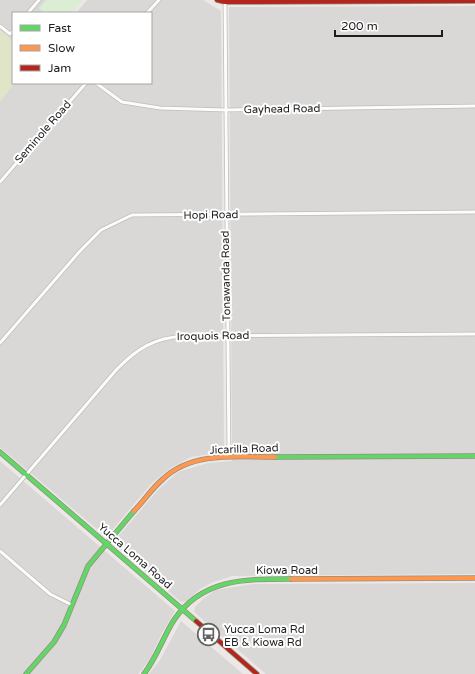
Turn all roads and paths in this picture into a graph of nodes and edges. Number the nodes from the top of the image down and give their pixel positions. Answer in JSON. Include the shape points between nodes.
{"nodes":[{"id":1,"x":39,"y":0,"type":"edge"},
{"id":2,"x":159,"y":0,"type":"edge"},
{"id":3,"x":217,"y":0,"type":"edge"},
{"id":4,"x":225,"y":1,"type":"edge"},
{"id":5,"x":475,"y":1,"type":"edge"},
{"id":6,"x":29,"y":12,"type":"edge"},
{"id":7,"x":149,"y":12,"type":"edge"},
{"id":8,"x":0,"y":26,"type":"edge"},
{"id":9,"x":12,"y":32,"type":"edge"},
{"id":10,"x":85,"y":84,"type":"edge"},
{"id":11,"x":97,"y":84,"type":"edge"},
{"id":12,"x":475,"y":106,"type":"edge"},
{"id":13,"x":225,"y":110,"type":"junction"},
{"id":14,"x":0,"y":182,"type":"edge"},
{"id":15,"x":475,"y":212,"type":"edge"},
{"id":16,"x":226,"y":214,"type":"junction"},
{"id":17,"x":475,"y":334,"type":"edge"},
{"id":18,"x":227,"y":336,"type":"junction"},
{"id":19,"x":0,"y":343,"type":"edge"},
{"id":20,"x":0,"y":452,"type":"edge"},
{"id":21,"x":475,"y":456,"type":"edge"},
{"id":22,"x":228,"y":457,"type":"junction"},
{"id":23,"x":26,"y":475,"type":"junction"},
{"id":24,"x":0,"y":505,"type":"edge"},
{"id":25,"x":106,"y":543,"type":"junction"},
{"id":26,"x":0,"y":551,"type":"edge"},
{"id":27,"x":475,"y":578,"type":"edge"},
{"id":28,"x":72,"y":605,"type":"junction"},
{"id":29,"x":184,"y":610,"type":"junction"},
{"id":30,"x":26,"y":674,"type":"edge"},
{"id":31,"x":144,"y":674,"type":"edge"},
{"id":32,"x":257,"y":674,"type":"edge"}],
"edges":[{"from":1,"to":6,"type":"street"},
{"from":2,"to":7,"type":"street"},
{"from":3,"to":4,"type":"street"},
{"from":4,"to":5,"type":"street"},
{"from":4,"to":13,"type":"street","name":"Tonawanda Road"},
{"from":8,"to":9,"type":"street","via":[[10,34]]},
{"from":10,"to":14,"type":"street","name":"Seminole Road"},
{"from":11,"to":13,"type":"street","name":"Gayhead Road","via":[[122,102],[160,108]]},
{"from":12,"to":13,"type":"street","name":"Gayhead Road"},
{"from":13,"to":16,"type":"street","name":"Tonawanda Road"},
{"from":15,"to":16,"type":"street","name":"Hopi Road"},
{"from":16,"to":18,"type":"street","name":"Tonawanda Road"},
{"from":16,"to":19,"type":"street","name":"Hopi Road","via":[[132,216],[101,230]]},
{"from":17,"to":18,"type":"street","name":"Iroquois Road"},
{"from":18,"to":22,"type":"street","name":"Tonawanda Road"},
{"from":18,"to":23,"type":"street","name":"Iroquois Road","via":[[168,337],[131,355]]},
{"from":20,"to":23,"type":"street","name":"Yucca Loma Road"},
{"from":21,"to":22,"type":"street","name":"Jicarilla Road"},
{"from":22,"to":25,"type":"street","name":"Jicarilla Road","via":[[200,459],[182,466],[164,478]]},
{"from":23,"to":24,"type":"street","name":"Iroquois Road"},
{"from":23,"to":25,"type":"street","name":"Yucca Loma Road"},
{"from":25,"to":28,"type":"street","name":"Jicarilla Road","via":[[88,566]]},
{"from":25,"to":29,"type":"street","name":"Yucca Loma Road"},
{"from":26,"to":28,"type":"street","via":[[50,594]]},
{"from":27,"to":29,"type":"street","name":"Kiowa Road","via":[[245,579],[211,588]]},
{"from":28,"to":30,"type":"street","name":"Jicarilla Road","via":[[54,642]]},
{"from":29,"to":31,"type":"street","name":"Kiowa Road","via":[[171,625],[155,661]]},
{"from":29,"to":32,"type":"street","name":"Yucca Loma Road"}]}
